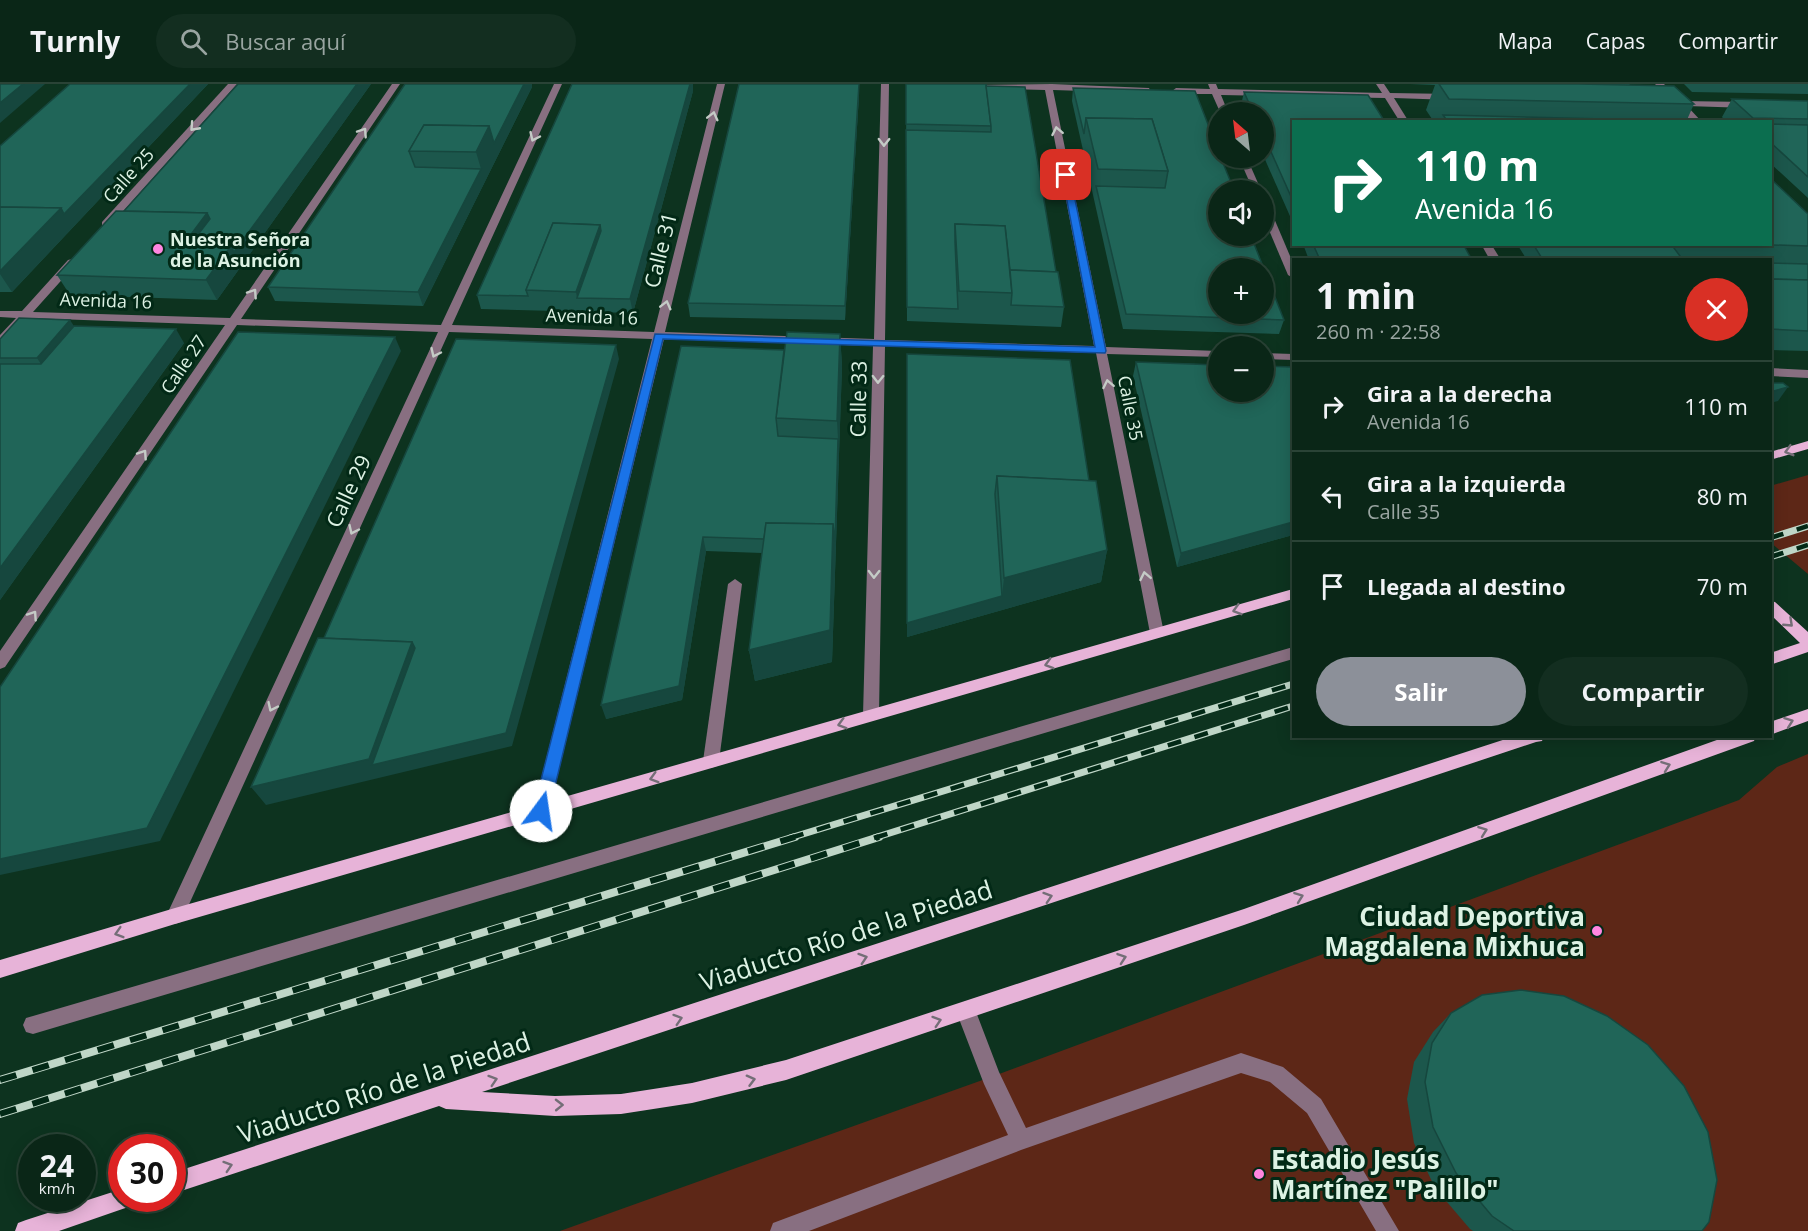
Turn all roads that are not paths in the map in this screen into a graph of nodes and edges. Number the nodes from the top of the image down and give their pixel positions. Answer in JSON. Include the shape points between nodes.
{"nodes":[{"id":1,"x":233,"y":84,"type":"edge"},
{"id":2,"x":396,"y":84,"type":"edge"},
{"id":3,"x":558,"y":84,"type":"edge"},
{"id":4,"x":721,"y":84,"type":"edge"},
{"id":5,"x":885,"y":84,"type":"edge"},
{"id":6,"x":1380,"y":84,"type":"edge"},
{"id":7,"x":1659,"y":84,"type":"edge"},
{"id":8,"x":959,"y":85,"type":"edge"},
{"id":9,"x":1048,"y":86,"type":"edge"},
{"id":10,"x":1213,"y":88,"type":"edge"},
{"id":11,"x":1155,"y":90,"type":"edge"},
{"id":12,"x":1167,"y":90,"type":"edge"},
{"id":13,"x":1388,"y":96,"type":"junction"},
{"id":14,"x":1458,"y":98,"type":"edge"},
{"id":15,"x":1219,"y":102,"type":"edge"},
{"id":16,"x":1667,"y":103,"type":"edge"},
{"id":17,"x":1678,"y":103,"type":"junction"},
{"id":18,"x":1754,"y":105,"type":"edge"},
{"id":19,"x":1404,"y":120,"type":"edge"},
{"id":20,"x":1696,"y":120,"type":"edge"},
{"id":21,"x":1274,"y":230,"type":"edge"},
{"id":22,"x":97,"y":235,"type":"edge"},
{"id":23,"x":81,"y":253,"type":"edge"},
{"id":24,"x":1292,"y":273,"type":"edge"},
{"id":25,"x":0,"y":314,"type":"edge"},
{"id":26,"x":24,"y":315,"type":"junction"},
{"id":27,"x":234,"y":322,"type":"junction"},
{"id":28,"x":446,"y":329,"type":"junction"},
{"id":29,"x":659,"y":336,"type":"junction"},
{"id":30,"x":0,"y":342,"type":"edge"},
{"id":31,"x":879,"y":343,"type":"junction"},
{"id":32,"x":1101,"y":351,"type":"junction"},
{"id":33,"x":1208,"y":354,"type":"edge"},
{"id":34,"x":1274,"y":356,"type":"edge"},
{"id":35,"x":1292,"y":357,"type":"edge"},
{"id":36,"x":1772,"y":372,"type":"edge"},
{"id":37,"x":1808,"y":374,"type":"edge"},
{"id":38,"x":1808,"y":445,"type":"edge"},
{"id":39,"x":1772,"y":455,"type":"edge"},
{"id":40,"x":735,"y":584,"type":"dead end"},
{"id":41,"x":1292,"y":594,"type":"edge"},
{"id":42,"x":1772,"y":608,"type":"edge"},
{"id":43,"x":1157,"y":633,"type":"junction"},
{"id":44,"x":1808,"y":641,"type":"edge"},
{"id":45,"x":1808,"y":646,"type":"edge"},
{"id":46,"x":1292,"y":653,"type":"edge"},
{"id":47,"x":1772,"y":658,"type":"edge"},
{"id":48,"x":0,"y":663,"type":"edge"},
{"id":49,"x":871,"y":715,"type":"junction"},
{"id":50,"x":1808,"y":715,"type":"edge"},
{"id":51,"x":1772,"y":728,"type":"edge"},
{"id":52,"x":1530,"y":738,"type":"edge"},
{"id":53,"x":1742,"y":738,"type":"edge"},
{"id":54,"x":711,"y":761,"type":"junction"},
{"id":55,"x":541,"y":811,"type":"junction"},
{"id":56,"x":175,"y":916,"type":"junction"},
{"id":57,"x":0,"y":969,"type":"edge"},
{"id":58,"x":966,"y":1011,"type":"junction"},
{"id":59,"x":33,"y":1025,"type":"dead end"},
{"id":60,"x":437,"y":1099,"type":"junction"},
{"id":61,"x":1022,"y":1140,"type":"junction"},
{"id":62,"x":186,"y":1180,"type":"edge"},
{"id":63,"x":108,"y":1204,"type":"edge"},
{"id":64,"x":26,"y":1231,"type":"edge"},
{"id":65,"x":781,"y":1231,"type":"edge"},
{"id":66,"x":1388,"y":1231,"type":"edge"}],
"edges":[{"from":1,"to":22,"type":"street","name":"Calle 25","one_way":true},
{"from":27,"to":2,"type":"street","name":"Calle 27","one_way":true},
{"from":3,"to":28,"type":"street","name":"Calle 29","one_way":true},
{"from":29,"to":4,"type":"street","name":"Calle 31","one_way":true},
{"from":5,"to":31,"type":"street","name":"Calle 33","one_way":true},
{"from":6,"to":13,"type":"street"},
{"from":7,"to":17,"type":"street"},
{"from":8,"to":9,"type":"street"},
{"from":9,"to":11,"type":"street"},
{"from":32,"to":9,"type":"street","name":"Calle 35","one_way":true},
{"from":10,"to":12,"type":"street"},
{"from":10,"to":13,"type":"street"},
{"from":10,"to":15,"type":"street"},
{"from":13,"to":14,"type":"street"},
{"from":13,"to":19,"type":"street"},
{"from":16,"to":17,"type":"street"},
{"from":17,"to":18,"type":"street"},
{"from":17,"to":20,"type":"street"},
{"from":21,"to":24,"type":"street"},
{"from":23,"to":26,"type":"street"},
{"from":25,"to":26,"type":"street","name":"Avenida 16"},
{"from":26,"to":27,"type":"street","name":"Avenida 16"},
{"from":26,"to":30,"type":"street"},
{"from":27,"to":28,"type":"street","name":"Avenida 16"},
{"from":48,"to":27,"type":"street","name":"Calle 27","one_way":true},
{"from":28,"to":29,"type":"street","name":"Avenida 16"},
{"from":28,"to":56,"type":"street","name":"Calle 29","one_way":true},
{"from":29,"to":31,"type":"street","name":"Avenida 16"},
{"from":29,"to":55,"type":"street","name":"Calle 31"},
{"from":31,"to":32,"type":"street","name":"Avenida 16"},
{"from":31,"to":49,"type":"street","name":"Calle 33","one_way":true},
{"from":32,"to":33,"type":"street","name":"Avenida 16"},
{"from":43,"to":32,"type":"street","name":"Calle 35","one_way":true},
{"from":34,"to":35,"type":"street"},
{"from":36,"to":37,"type":"street"},
{"from":38,"to":39,"type":"main road","one_way":true},
{"from":40,"to":54,"type":"street"},
{"from":41,"to":43,"type":"main road","one_way":true},
{"from":42,"to":44,"type":"main road","one_way":true},
{"from":43,"to":49,"type":"main road","one_way":true},
{"from":45,"to":47,"type":"main road"},
{"from":46,"to":59,"type":"street"},
{"from":49,"to":54,"type":"main road","one_way":true},
{"from":51,"to":50,"type":"main road","one_way":true},
{"from":60,"to":52,"type":"main road","name":"Viaducto Río de la Piedad","one_way":true},
{"from":58,"to":53,"type":"main road","one_way":true,"via":[[1244,917]]},
{"from":54,"to":55,"type":"main road","one_way":true},
{"from":55,"to":56,"type":"main road"},
{"from":56,"to":57,"type":"main road","one_way":true},
{"from":60,"to":58,"type":"main road","one_way":true,"via":[[549,1106],[620,1104],[691,1094],[809,1063]]},
{"from":58,"to":61,"type":"street","via":[[991,1077]]},
{"from":62,"to":60,"type":"main road","name":"Viaducto Río de la Piedad","one_way":true},
{"from":61,"to":65,"type":"street"},
{"from":61,"to":66,"type":"street","via":[[1241,1063],[1276,1074],[1314,1106]]},
{"from":63,"to":64,"type":"main road"}]}
